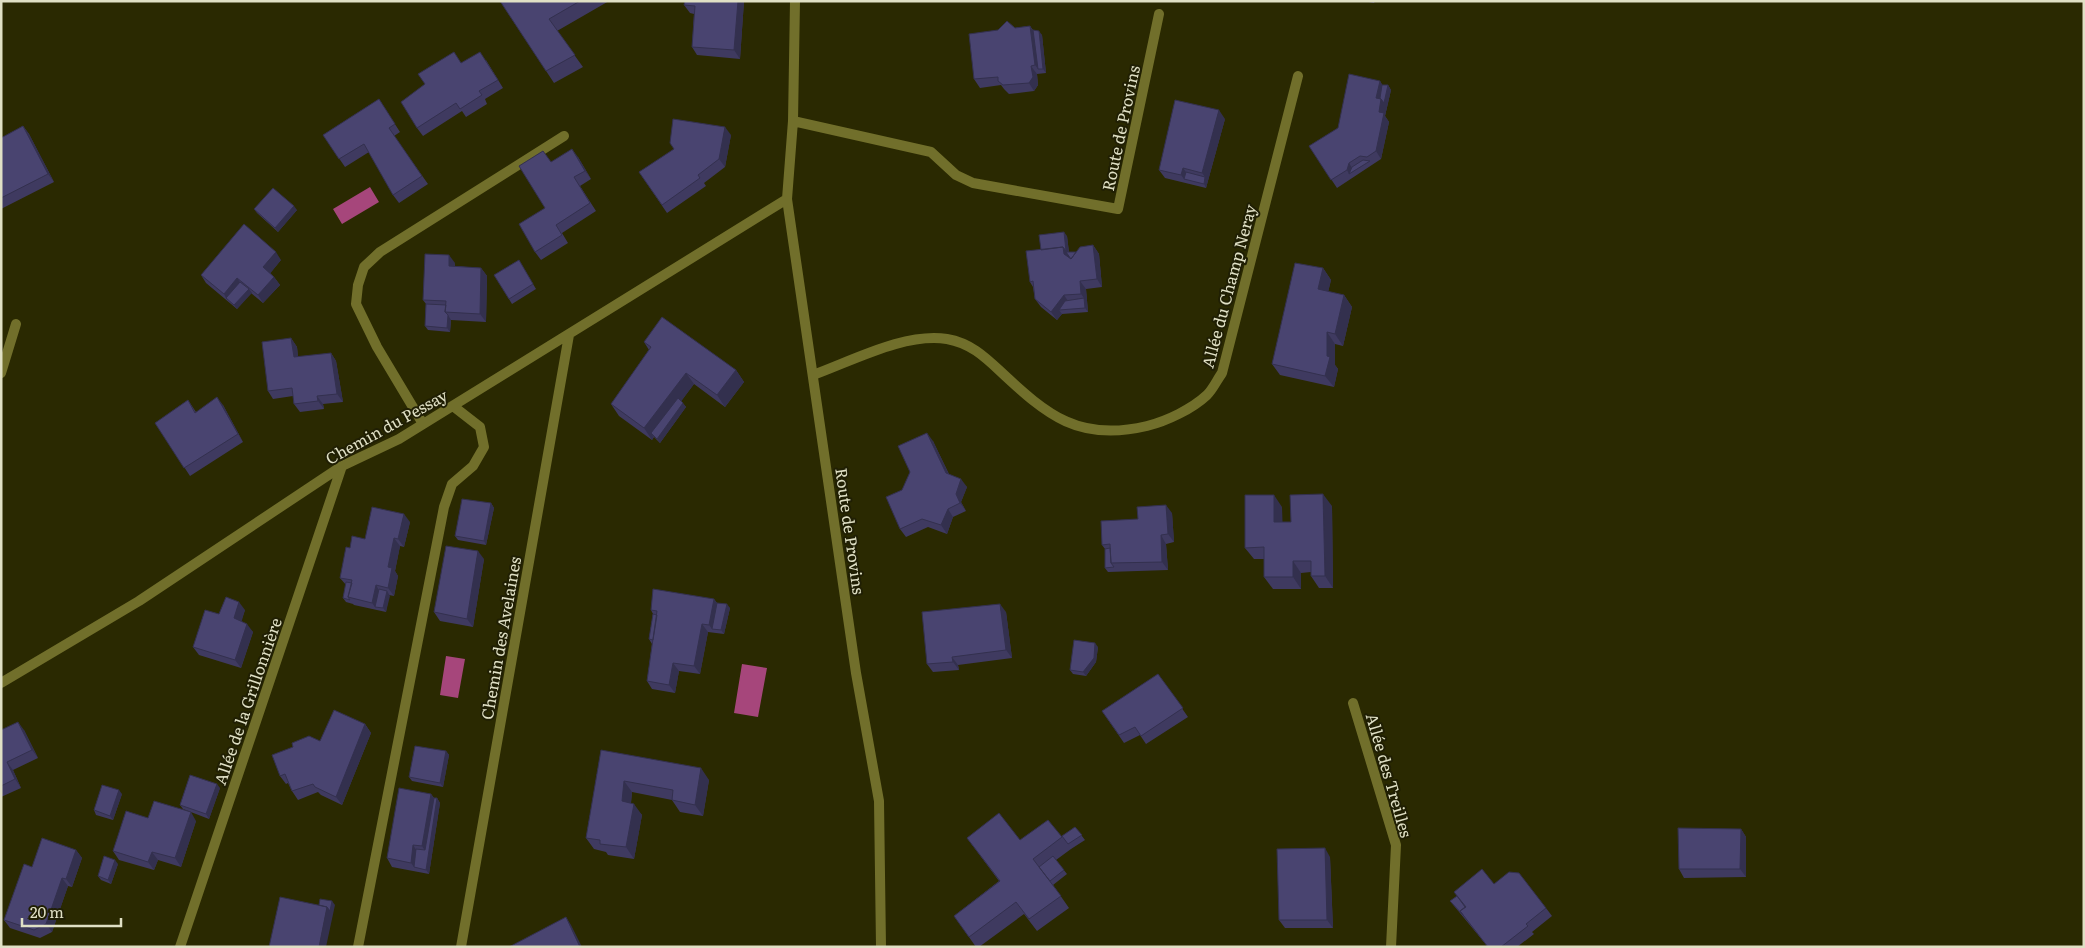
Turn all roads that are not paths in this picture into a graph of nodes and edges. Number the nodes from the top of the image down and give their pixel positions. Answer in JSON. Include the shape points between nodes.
{"nodes":[{"id":1,"x":795,"y":1,"type":"edge"},
{"id":2,"x":1159,"y":14,"type":"dead end"},
{"id":3,"x":1298,"y":76,"type":"dead end"},
{"id":4,"x":793,"y":120,"type":"junction"},
{"id":5,"x":564,"y":136,"type":"dead end"},
{"id":6,"x":788,"y":198,"type":"junction"},
{"id":7,"x":16,"y":324,"type":"dead end"},
{"id":8,"x":569,"y":335,"type":"junction"},
{"id":9,"x":1,"y":373,"type":"edge"},
{"id":10,"x":813,"y":376,"type":"junction"},
{"id":11,"x":453,"y":406,"type":"junction"},
{"id":12,"x":423,"y":424,"type":"junction"},
{"id":13,"x":342,"y":466,"type":"junction"},
{"id":14,"x":1,"y":683,"type":"edge"},
{"id":15,"x":1353,"y":703,"type":"dead end"},
{"id":16,"x":180,"y":947,"type":"edge"},
{"id":17,"x":358,"y":947,"type":"edge"},
{"id":18,"x":461,"y":947,"type":"edge"},
{"id":19,"x":881,"y":947,"type":"edge"},
{"id":20,"x":1391,"y":947,"type":"edge"}],
"edges":[{"from":1,"to":4,"type":"street","name":"Route de Provins"},
{"from":2,"to":4,"type":"street","name":"Route de Provins","via":[[1118,209],[973,183],[956,175],[931,152]]},
{"from":3,"to":10,"type":"street","name":"Allée du Champ Neray","via":[[1222,373],[1208,394],[1182,412],[1157,424],[1129,430],[1098,431],[1071,424],[1053,417],[970,344],[931,337],[885,348]]},
{"from":4,"to":6,"type":"street","name":"Route de Provins"},
{"from":5,"to":12,"type":"street","via":[[380,252],[364,267],[356,304],[377,347]]},
{"from":6,"to":8,"type":"street","name":"Chemin du Pessay"},
{"from":6,"to":10,"type":"street","name":"Route de Provins"},
{"from":7,"to":9,"type":"street"},
{"from":8,"to":11,"type":"street","name":"Chemin du Pessay"},
{"from":8,"to":18,"type":"street","name":"Chemin des Avelaines"},
{"from":10,"to":19,"type":"street","name":"Route de Provins","via":[[856,673],[879,801]]},
{"from":11,"to":12,"type":"street","name":"Chemin du Pessay"},
{"from":11,"to":17,"type":"street","via":[[480,427],[484,447],[473,466],[452,484],[444,507]]},
{"from":12,"to":13,"type":"street","name":"Chemin du Pessay"},
{"from":13,"to":14,"type":"street","name":"Chemin du Pessay","via":[[139,601]]},
{"from":13,"to":16,"type":"street","name":"Allée de la Grillonnière"},
{"from":15,"to":20,"type":"street","name":"Allée des Treilles","via":[[1396,845]]}]}
